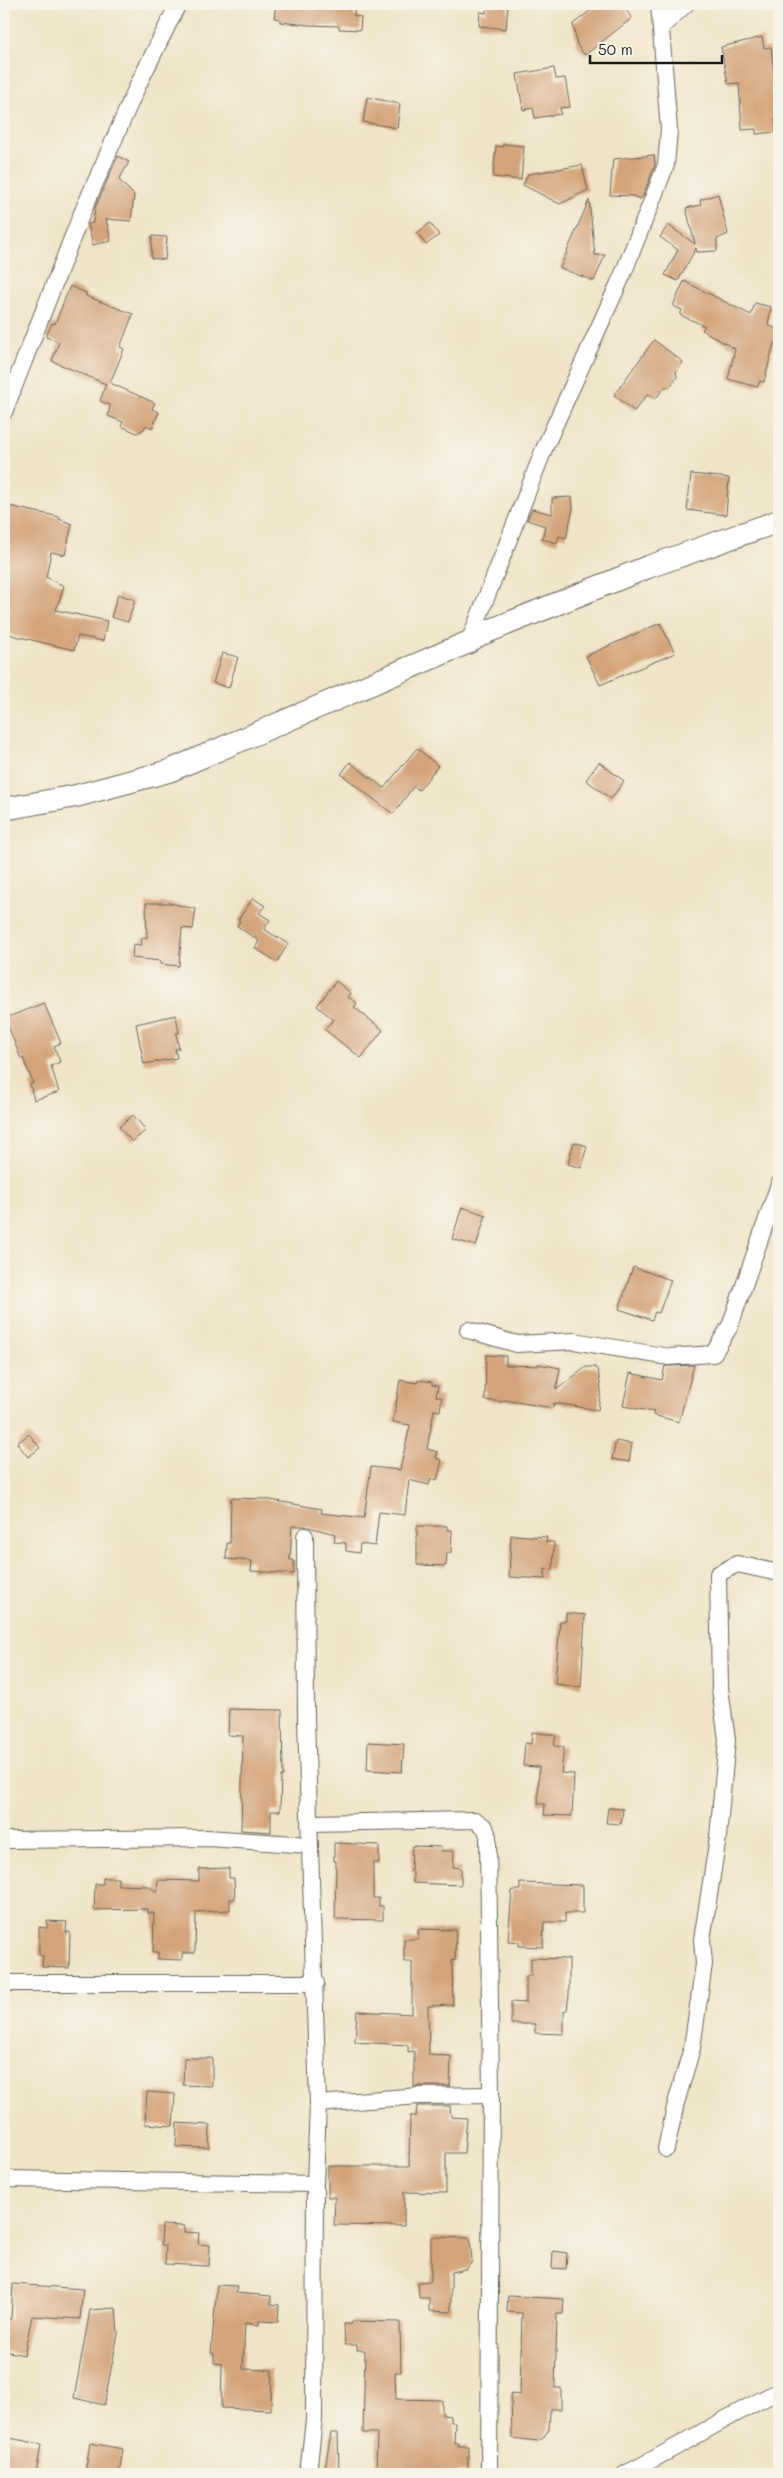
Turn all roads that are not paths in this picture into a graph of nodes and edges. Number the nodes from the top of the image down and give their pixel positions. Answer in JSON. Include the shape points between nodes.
{"nodes":[{"id":1,"x":178,"y":4,"type":"edge"},
{"id":2,"x":659,"y":4,"type":"edge"},
{"id":3,"x":686,"y":4,"type":"edge"},
{"id":4,"x":661,"y":27,"type":"junction"},
{"id":5,"x":4,"y":412,"type":"edge"},
{"id":6,"x":779,"y":521,"type":"edge"},
{"id":7,"x":469,"y":642,"type":"junction"},
{"id":8,"x":4,"y":809,"type":"edge"},
{"id":9,"x":779,"y":1184,"type":"edge"},
{"id":10,"x":468,"y":1330,"type":"dead end"},
{"id":11,"x":305,"y":1536,"type":"dead end"},
{"id":12,"x":779,"y":1573,"type":"edge"},
{"id":13,"x":308,"y":1823,"type":"junction"},
{"id":14,"x":4,"y":1840,"type":"edge"},
{"id":15,"x":309,"y":1845,"type":"junction"},
{"id":16,"x":4,"y":1983,"type":"edge"},
{"id":17,"x":316,"y":1983,"type":"junction"},
{"id":18,"x":491,"y":2096,"type":"junction"},
{"id":19,"x":318,"y":2104,"type":"junction"},
{"id":20,"x":666,"y":2149,"type":"dead end"},
{"id":21,"x":4,"y":2180,"type":"edge"},
{"id":22,"x":315,"y":2184,"type":"junction"},
{"id":23,"x":779,"y":2391,"type":"edge"},
{"id":24,"x":308,"y":2474,"type":"edge"},
{"id":25,"x":489,"y":2474,"type":"edge"},
{"id":26,"x":625,"y":2474,"type":"edge"}],
"edges":[{"from":1,"to":5,"type":"street","via":[[137,87],[82,213]]},
{"from":2,"to":4,"type":"street"},
{"from":3,"to":4,"type":"street"},
{"from":4,"to":7,"type":"street","via":[[669,130],[666,165],[623,274],[544,449]]},
{"from":6,"to":7,"type":"street","via":[[648,567]]},
{"from":7,"to":8,"type":"street","via":[[169,771],[76,796]]},
{"from":9,"to":10,"type":"street","via":[[730,1326],[713,1354],[670,1358],[574,1341],[517,1344]]},
{"from":11,"to":13,"type":"street"},
{"from":12,"to":20,"type":"street","via":[[736,1564],[718,1574],[720,1688],[727,1740],[692,2048]]},
{"from":13,"to":15,"type":"street"},
{"from":13,"to":18,"type":"street","via":[[475,1820],[485,1827],[488,1836]]},
{"from":14,"to":15,"type":"street","via":[[208,1838]]},
{"from":15,"to":17,"type":"street"},
{"from":16,"to":17,"type":"street"},
{"from":17,"to":19,"type":"street"},
{"from":18,"to":19,"type":"street","via":[[419,2096]]},
{"from":18,"to":25,"type":"street"},
{"from":19,"to":22,"type":"street"},
{"from":21,"to":22,"type":"street"},
{"from":22,"to":24,"type":"street","via":[[314,2419]]},
{"from":23,"to":26,"type":"street"}]}
